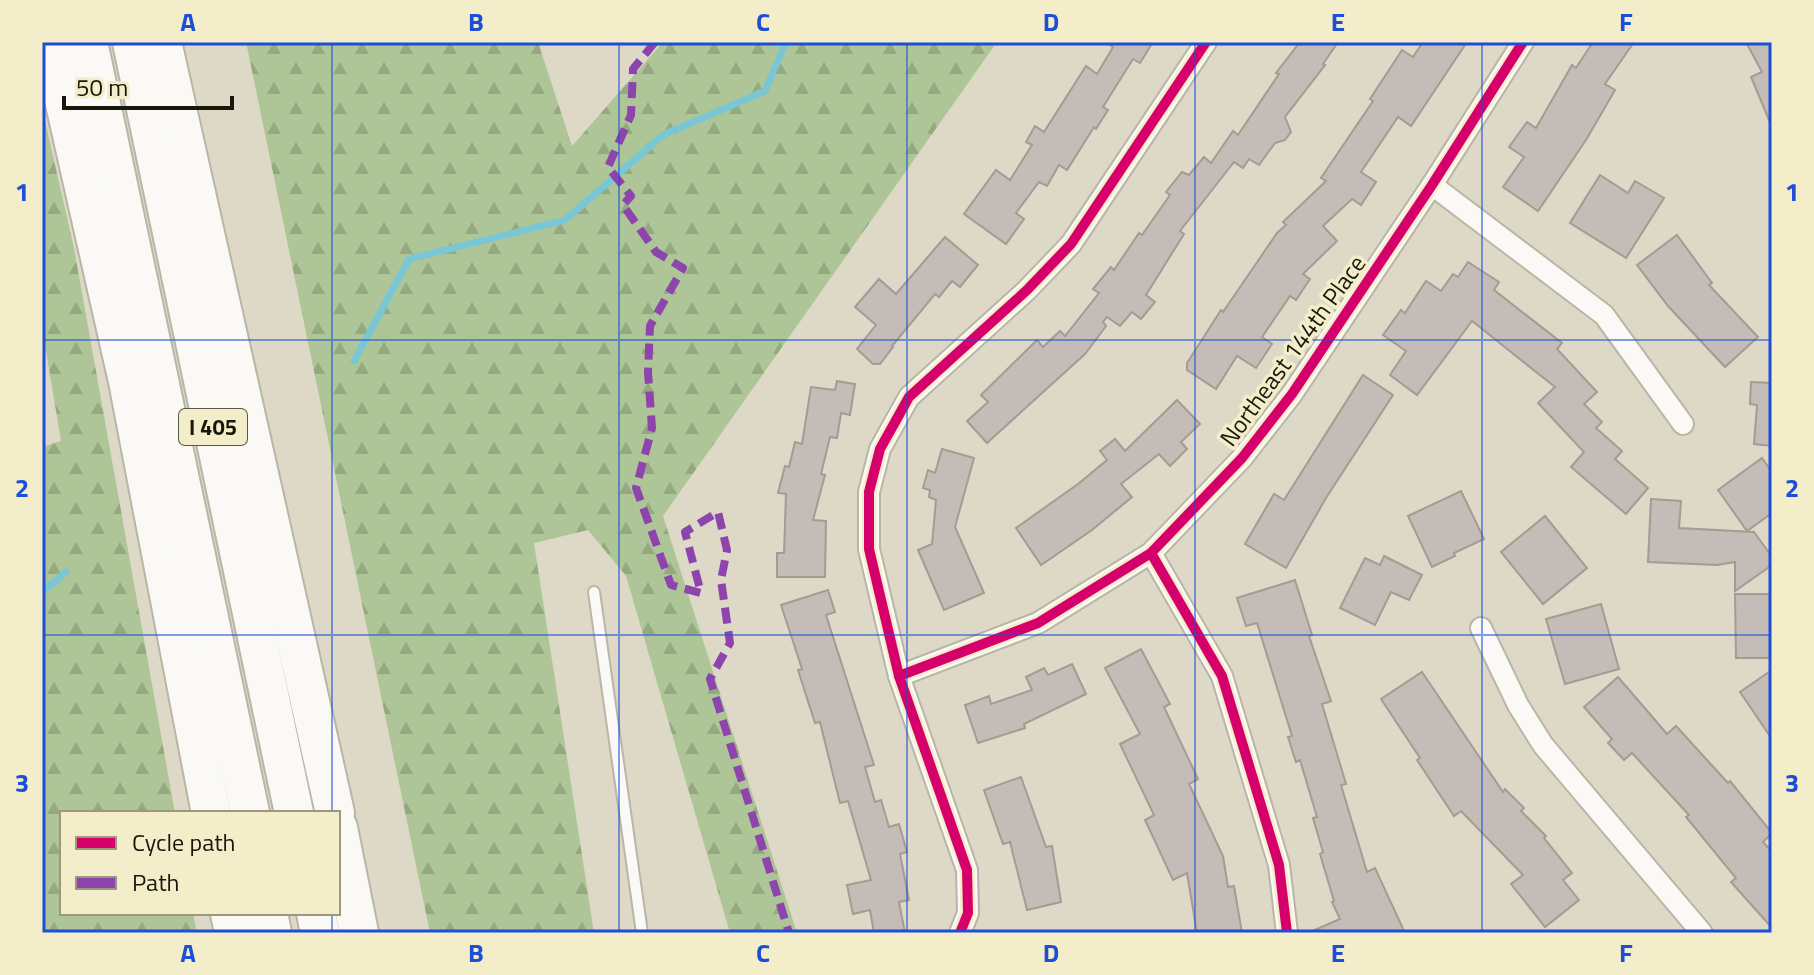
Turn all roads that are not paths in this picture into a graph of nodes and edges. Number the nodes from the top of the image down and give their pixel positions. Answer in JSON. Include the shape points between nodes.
{"nodes":[{"id":1,"x":51,"y":42,"type":"edge"},
{"id":2,"x":88,"y":42,"type":"edge"},
{"id":3,"x":132,"y":42,"type":"edge"},
{"id":4,"x":162,"y":42,"type":"edge"},
{"id":5,"x":1206,"y":42,"type":"edge"},
{"id":6,"x":1523,"y":42,"type":"edge"},
{"id":7,"x":1432,"y":185,"type":"junction"},
{"id":8,"x":1683,"y":424,"type":"dead end"},
{"id":9,"x":1151,"y":553,"type":"junction"},
{"id":10,"x":594,"y":592,"type":"dead end"},
{"id":11,"x":1481,"y":628,"type":"dead end"},
{"id":12,"x":899,"y":676,"type":"junction"},
{"id":13,"x":316,"y":738,"type":"junction"},
{"id":14,"x":211,"y":811,"type":"edge"},
{"id":15,"x":250,"y":811,"type":"edge"},
{"id":16,"x":294,"y":811,"type":"edge"},
{"id":17,"x":311,"y":811,"type":"edge"},
{"id":18,"x":334,"y":811,"type":"edge"},
{"id":19,"x":340,"y":838,"type":"edge"},
{"id":20,"x":359,"y":933,"type":"edge"},
{"id":21,"x":642,"y":933,"type":"edge"},
{"id":22,"x":960,"y":933,"type":"edge"},
{"id":23,"x":1287,"y":933,"type":"edge"},
{"id":24,"x":1702,"y":933,"type":"edge"}],
"edges":[{"from":1,"to":14,"type":"highway","via":[[128,381]]},
{"from":2,"to":15,"type":"highway","number":"I 405"},
{"from":3,"to":16,"type":"highway","number":"I 405"},
{"from":4,"to":13,"type":"highway","number":"I 405"},
{"from":5,"to":12,"type":"street","via":[[1071,244],[909,397],[880,449],[869,492],[869,549]]},
{"from":6,"to":7,"type":"street","name":"Northeast 144th Place"},
{"from":7,"to":8,"type":"street","via":[[1604,315]]},
{"from":7,"to":9,"type":"street","name":"Northeast 144th Place","via":[[1292,394],[1242,458]]},
{"from":9,"to":12,"type":"street","name":"Northeast 144th Place","via":[[1038,623]]},
{"from":9,"to":23,"type":"street","via":[[1222,676],[1279,865]]},
{"from":10,"to":21,"type":"lane"},
{"from":11,"to":24,"type":"street","via":[[1543,745]]},
{"from":12,"to":22,"type":"street","via":[[967,870],[968,913]]},
{"from":13,"to":17,"type":"highway","number":"I 405","via":[[306,785]]},
{"from":13,"to":18,"type":"highway","number":"I 405"},
{"from":19,"to":20,"type":"highway"}]}
